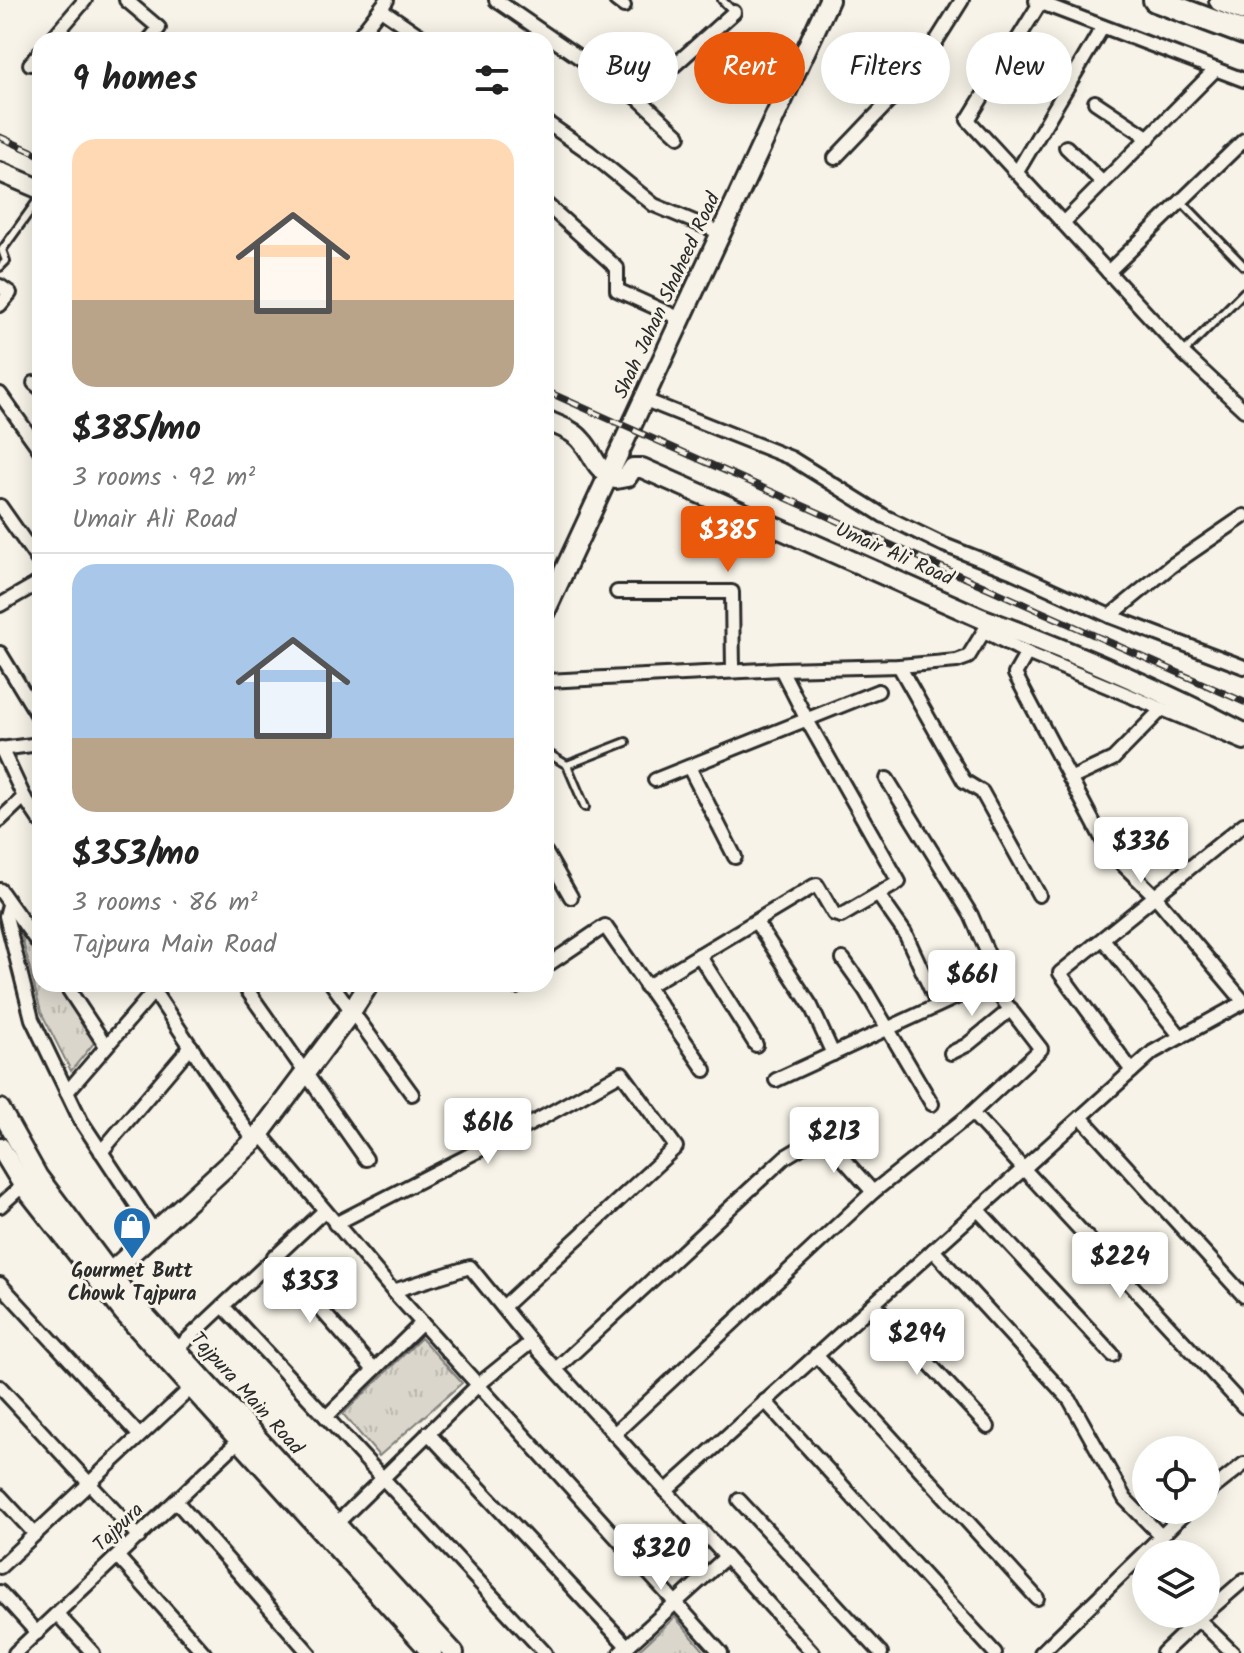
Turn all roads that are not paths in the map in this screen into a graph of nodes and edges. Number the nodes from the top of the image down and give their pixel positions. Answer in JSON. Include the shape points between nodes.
{"nodes":[{"id":1,"x":85,"y":0,"type":"edge"},
{"id":2,"x":126,"y":0,"type":"edge"},
{"id":3,"x":496,"y":0,"type":"edge"},
{"id":4,"x":722,"y":0,"type":"edge"},
{"id":5,"x":829,"y":0,"type":"edge"},
{"id":6,"x":962,"y":0,"type":"edge"},
{"id":7,"x":1155,"y":0,"type":"edge"},
{"id":8,"x":1221,"y":0,"type":"edge"},
{"id":9,"x":1037,"y":1,"type":"edge"},
{"id":10,"x":384,"y":4,"type":"edge"},
{"id":11,"x":1244,"y":9,"type":"edge"},
{"id":12,"x":734,"y":12,"type":"joint"},
{"id":13,"x":1102,"y":28,"type":"junction"},
{"id":14,"x":58,"y":32,"type":"edge"},
{"id":15,"x":156,"y":32,"type":"edge"},
{"id":16,"x":362,"y":32,"type":"edge"},
{"id":17,"x":417,"y":32,"type":"edge"},
{"id":18,"x":542,"y":32,"type":"edge"},
{"id":19,"x":1244,"y":33,"type":"edge"},
{"id":20,"x":554,"y":40,"type":"edge"},
{"id":21,"x":578,"y":57,"type":"edge"},
{"id":22,"x":32,"y":62,"type":"edge"},
{"id":23,"x":678,"y":62,"type":"edge"},
{"id":24,"x":30,"y":64,"type":"dead end"},
{"id":25,"x":1216,"y":69,"type":"junction"},
{"id":26,"x":1244,"y":80,"type":"edge"},
{"id":27,"x":1095,"y":102,"type":"dead end"},
{"id":28,"x":644,"y":104,"type":"edge"},
{"id":29,"x":554,"y":128,"type":"edge"},
{"id":30,"x":679,"y":136,"type":"dead end"},
{"id":31,"x":1149,"y":138,"type":"junction"},
{"id":32,"x":1244,"y":140,"type":"edge"},
{"id":33,"x":1066,"y":147,"type":"dead end"},
{"id":34,"x":835,"y":158,"type":"dead end"},
{"id":35,"x":0,"y":172,"type":"edge"},
{"id":36,"x":1017,"y":172,"type":"junction"},
{"id":37,"x":1103,"y":183,"type":"junction"},
{"id":38,"x":32,"y":186,"type":"edge"},
{"id":39,"x":1181,"y":201,"type":"junction"},
{"id":40,"x":32,"y":208,"type":"edge"},
{"id":41,"x":554,"y":211,"type":"edge"},
{"id":42,"x":1063,"y":223,"type":"junction"},
{"id":43,"x":721,"y":233,"type":"junction"},
{"id":44,"x":1244,"y":266,"type":"edge"},
{"id":45,"x":0,"y":267,"type":"edge"},
{"id":46,"x":1108,"y":272,"type":"junction"},
{"id":47,"x":0,"y":286,"type":"edge"},
{"id":48,"x":1244,"y":292,"type":"edge"},
{"id":49,"x":0,"y":305,"type":"edge"},
{"id":50,"x":681,"y":319,"type":"junction"},
{"id":51,"x":1183,"y":353,"type":"junction"},
{"id":52,"x":0,"y":394,"type":"edge"},
{"id":53,"x":645,"y":400,"type":"junction"},
{"id":54,"x":1244,"y":410,"type":"edge"},
{"id":55,"x":554,"y":424,"type":"edge"},
{"id":56,"x":32,"y":439,"type":"edge"},
{"id":57,"x":609,"y":475,"type":"junction"},
{"id":58,"x":0,"y":506,"type":"edge"},
{"id":59,"x":1244,"y":516,"type":"edge"},
{"id":60,"x":32,"y":552,"type":"edge"},
{"id":61,"x":32,"y":591,"type":"edge"},
{"id":62,"x":617,"y":592,"type":"dead end"},
{"id":63,"x":554,"y":593,"type":"edge"},
{"id":64,"x":0,"y":605,"type":"edge"},
{"id":65,"x":1110,"y":616,"type":"junction"},
{"id":66,"x":983,"y":624,"type":"junction"},
{"id":67,"x":0,"y":653,"type":"edge"},
{"id":68,"x":1027,"y":653,"type":"junction"},
{"id":69,"x":899,"y":666,"type":"junction"},
{"id":70,"x":1244,"y":667,"type":"edge"},
{"id":71,"x":781,"y":669,"type":"junction"},
{"id":72,"x":733,"y":671,"type":"junction"},
{"id":73,"x":554,"y":681,"type":"edge"},
{"id":74,"x":878,"y":691,"type":"dead end"},
{"id":75,"x":32,"y":706,"type":"edge"},
{"id":76,"x":1162,"y":709,"type":"junction"},
{"id":77,"x":807,"y":720,"type":"junction"},
{"id":78,"x":1244,"y":733,"type":"edge"},
{"id":79,"x":626,"y":742,"type":"dead end"},
{"id":80,"x":1244,"y":743,"type":"edge"},
{"id":81,"x":32,"y":745,"type":"edge"},
{"id":82,"x":1,"y":748,"type":"edge"},
{"id":83,"x":554,"y":757,"type":"edge"},
{"id":84,"x":567,"y":765,"type":"junction"},
{"id":85,"x":689,"y":767,"type":"junction"},
{"id":86,"x":887,"y":779,"type":"dead end"},
{"id":87,"x":1070,"y":779,"type":"junction"},
{"id":88,"x":655,"y":780,"type":"dead end"},
{"id":89,"x":24,"y":797,"type":"junction"},
{"id":90,"x":585,"y":807,"type":"dead end"},
{"id":91,"x":32,"y":809,"type":"edge"},
{"id":92,"x":0,"y":820,"type":"edge"},
{"id":93,"x":1244,"y":824,"type":"edge"},
{"id":94,"x":735,"y":857,"type":"dead end"},
{"id":95,"x":554,"y":867,"type":"edge"},
{"id":96,"x":0,"y":890,"type":"edge"},
{"id":97,"x":1039,"y":895,"type":"dead end"},
{"id":98,"x":879,"y":896,"type":"junction"},
{"id":99,"x":1155,"y":896,"type":"junction"},
{"id":100,"x":571,"y":897,"type":"dead end"},
{"id":101,"x":9,"y":905,"type":"junction"},
{"id":102,"x":756,"y":922,"type":"junction"},
{"id":103,"x":32,"y":934,"type":"edge"},
{"id":104,"x":1103,"y":939,"type":"junction"},
{"id":105,"x":699,"y":955,"type":"junction"},
{"id":106,"x":843,"y":959,"type":"dead end"},
{"id":107,"x":554,"y":961,"type":"edge"},
{"id":108,"x":989,"y":982,"type":"junction"},
{"id":109,"x":646,"y":987,"type":"junction"},
{"id":110,"x":70,"y":992,"type":"edge"},
{"id":111,"x":148,"y":992,"type":"edge"},
{"id":112,"x":154,"y":992,"type":"edge"},
{"id":113,"x":249,"y":992,"type":"edge"},
{"id":114,"x":337,"y":992,"type":"edge"},
{"id":115,"x":364,"y":992,"type":"edge"},
{"id":116,"x":1244,"y":1002,"type":"edge"},
{"id":117,"x":938,"y":1005,"type":"junction"},
{"id":118,"x":1011,"y":1009,"type":"junction"},
{"id":119,"x":351,"y":1012,"type":"junction"},
{"id":120,"x":887,"y":1029,"type":"junction"},
{"id":121,"x":1181,"y":1037,"type":"junction"},
{"id":122,"x":756,"y":1045,"type":"dead end"},
{"id":123,"x":106,"y":1046,"type":"junction"},
{"id":124,"x":191,"y":1046,"type":"junction"},
{"id":125,"x":951,"y":1053,"type":"dead end"},
{"id":126,"x":833,"y":1054,"type":"junction"},
{"id":127,"x":705,"y":1070,"type":"dead end"},
{"id":128,"x":1132,"y":1071,"type":"junction"},
{"id":129,"x":306,"y":1073,"type":"junction"},
{"id":130,"x":776,"y":1080,"type":"dead end"},
{"id":131,"x":67,"y":1092,"type":"junction"},
{"id":132,"x":412,"y":1094,"type":"dead end"},
{"id":133,"x":932,"y":1104,"type":"dead end"},
{"id":134,"x":0,"y":1109,"type":"edge"},
{"id":135,"x":972,"y":1113,"type":"junction"},
{"id":136,"x":1081,"y":1117,"type":"junction"},
{"id":137,"x":257,"y":1137,"type":"junction"},
{"id":138,"x":0,"y":1147,"type":"edge"},
{"id":139,"x":101,"y":1152,"type":"junction"},
{"id":140,"x":366,"y":1159,"type":"dead end"},
{"id":141,"x":1023,"y":1169,"type":"junction"},
{"id":142,"x":23,"y":1185,"type":"junction"},
{"id":143,"x":873,"y":1192,"type":"junction"},
{"id":144,"x":0,"y":1206,"type":"edge"},
{"id":145,"x":978,"y":1210,"type":"junction"},
{"id":146,"x":324,"y":1211,"type":"junction"},
{"id":147,"x":335,"y":1224,"type":"junction"},
{"id":148,"x":155,"y":1233,"type":"junction"},
{"id":149,"x":933,"y":1250,"type":"junction"},
{"id":150,"x":274,"y":1256,"type":"junction"},
{"id":151,"x":104,"y":1278,"type":"junction"},
{"id":152,"x":0,"y":1284,"type":"edge"},
{"id":153,"x":393,"y":1291,"type":"junction"},
{"id":154,"x":1244,"y":1296,"type":"edge"},
{"id":155,"x":874,"y":1304,"type":"junction"},
{"id":156,"x":223,"y":1306,"type":"junction"},
{"id":157,"x":503,"y":1307,"type":"junction"},
{"id":158,"x":422,"y":1323,"type":"junction"},
{"id":159,"x":531,"y":1342,"type":"junction"},
{"id":160,"x":176,"y":1350,"type":"junction"},
{"id":161,"x":816,"y":1355,"type":"junction"},
{"id":162,"x":1113,"y":1355,"type":"dead end"},
{"id":163,"x":556,"y":1369,"type":"junction"},
{"id":164,"x":374,"y":1370,"type":"junction"},
{"id":165,"x":478,"y":1385,"type":"junction"},
{"id":166,"x":0,"y":1387,"type":"edge"},
{"id":167,"x":191,"y":1388,"type":"junction"},
{"id":168,"x":765,"y":1401,"type":"junction"},
{"id":169,"x":1244,"y":1407,"type":"edge"},
{"id":170,"x":326,"y":1417,"type":"junction"},
{"id":171,"x":988,"y":1427,"type":"dead end"},
{"id":172,"x":428,"y":1433,"type":"junction"},
{"id":173,"x":614,"y":1434,"type":"junction"},
{"id":174,"x":139,"y":1435,"type":"junction"},
{"id":175,"x":244,"y":1436,"type":"junction"},
{"id":176,"x":1244,"y":1464,"type":"edge"},
{"id":177,"x":382,"y":1478,"type":"junction"},
{"id":178,"x":89,"y":1483,"type":"junction"},
{"id":179,"x":1220,"y":1483,"type":"edge"},
{"id":180,"x":666,"y":1491,"type":"junction"},
{"id":181,"x":0,"y":1496,"type":"edge"},
{"id":182,"x":739,"y":1500,"type":"dead end"},
{"id":183,"x":176,"y":1501,"type":"junction"},
{"id":184,"x":1173,"y":1524,"type":"edge"},
{"id":185,"x":335,"y":1525,"type":"junction"},
{"id":186,"x":35,"y":1534,"type":"junction"},
{"id":187,"x":1161,"y":1536,"type":"junction"},
{"id":188,"x":139,"y":1537,"type":"junction"},
{"id":189,"x":1158,"y":1540,"type":"edge"},
{"id":190,"x":118,"y":1557,"type":"junction"},
{"id":191,"x":726,"y":1557,"type":"junction"},
{"id":192,"x":0,"y":1567,"type":"edge"},
{"id":193,"x":1132,"y":1572,"type":"edge"},
{"id":194,"x":1244,"y":1580,"type":"edge"},
{"id":195,"x":0,"y":1592,"type":"edge"},
{"id":196,"x":1037,"y":1598,"type":"dead end"},
{"id":197,"x":1220,"y":1599,"type":"edge"},
{"id":198,"x":676,"y":1602,"type":"junction"},
{"id":199,"x":57,"y":1614,"type":"junction"},
{"id":200,"x":1187,"y":1628,"type":"edge"},
{"id":201,"x":1211,"y":1628,"type":"edge"},
{"id":202,"x":37,"y":1633,"type":"junction"},
{"id":203,"x":423,"y":1650,"type":"edge"},
{"id":204,"x":624,"y":1650,"type":"edge"},
{"id":205,"x":15,"y":1653,"type":"edge"},
{"id":206,"x":93,"y":1653,"type":"edge"},
{"id":207,"x":204,"y":1653,"type":"edge"},
{"id":208,"x":309,"y":1653,"type":"edge"},
{"id":209,"x":454,"y":1653,"type":"edge"},
{"id":210,"x":545,"y":1653,"type":"edge"},
{"id":211,"x":721,"y":1653,"type":"edge"},
{"id":212,"x":813,"y":1653,"type":"edge"},
{"id":213,"x":881,"y":1653,"type":"edge"},
{"id":214,"x":995,"y":1653,"type":"edge"},
{"id":215,"x":1041,"y":1653,"type":"edge"},
{"id":216,"x":1163,"y":1653,"type":"edge"},
{"id":217,"x":1233,"y":1653,"type":"edge"}],
"edges":[{"from":1,"to":14,"type":"street"},
{"from":2,"to":15,"type":"street","via":[[159,28]]},
{"from":3,"to":18,"type":"street"},
{"from":4,"to":12,"type":"lane"},
{"from":5,"to":43,"type":"street","name":"Shah Jahan Shaheed Road"},
{"from":6,"to":34,"type":"street","via":[[917,72]]},
{"from":7,"to":19,"type":"highway"},
{"from":8,"to":11,"type":"highway"},
{"from":9,"to":13,"type":"street"},
{"from":9,"to":36,"type":"street","via":[[968,120]]},
{"from":10,"to":16,"type":"street"},
{"from":10,"to":17,"type":"street"},
{"from":12,"to":23,"type":"street"},
{"from":13,"to":25,"type":"street"},
{"from":13,"to":36,"type":"street"},
{"from":20,"to":21,"type":"street"},
{"from":22,"to":24,"type":"street"},
{"from":25,"to":26,"type":"street"},
{"from":25,"to":31,"type":"street"},
{"from":27,"to":31,"type":"street"},
{"from":28,"to":30,"type":"street"},
{"from":29,"to":43,"type":"street","via":[[654,205]]},
{"from":31,"to":37,"type":"street"},
{"from":32,"to":39,"type":"street"},
{"from":33,"to":37,"type":"street"},
{"from":35,"to":38,"type":"street"},
{"from":36,"to":42,"type":"street"},
{"from":37,"to":42,"type":"street"},
{"from":39,"to":44,"type":"lane"},
{"from":39,"to":46,"type":"street"},
{"from":40,"to":45,"type":"lane","via":[[2,250],[6,261]]},
{"from":41,"to":50,"type":"street","via":[[617,268],[617,290]]},
{"from":42,"to":46,"type":"street"},
{"from":43,"to":50,"type":"street","name":"Shah Jahan Shaheed Road"},
{"from":46,"to":51,"type":"street"},
{"from":47,"to":49,"type":"street","via":[[10,293]]},
{"from":48,"to":51,"type":"lane"},
{"from":50,"to":53,"type":"street","name":"Shah Jahan Shaheed Road"},
{"from":51,"to":54,"type":"street"},
{"from":52,"to":56,"type":"street"},
{"from":53,"to":57,"type":"street","name":"Shah Jahan Shaheed Road"},
{"from":53,"to":65,"type":"street","via":[[791,458],[884,516]]},
{"from":55,"to":57,"type":"street","via":[[582,440],[598,468]]},
{"from":57,"to":63,"type":"street","name":"Shah Jahan Shaheed Road"},
{"from":57,"to":66,"type":"street","name":"Umair Ali Road","via":[[623,479],[633,468],[642,468]]},
{"from":58,"to":60,"type":"street"},
{"from":59,"to":65,"type":"street"},
{"from":61,"to":64,"type":"street"},
{"from":62,"to":72,"type":"street","via":[[732,592]]},
{"from":65,"to":70,"type":"street"},
{"from":66,"to":68,"type":"street"},
{"from":66,"to":69,"type":"street","via":[[968,657]]},
{"from":66,"to":78,"type":"street","name":"Umair Ali Road","via":[[1051,645]]},
{"from":67,"to":75,"type":"street"},
{"from":68,"to":76,"type":"street"},
{"from":68,"to":87,"type":"street","via":[[1015,674]]},
{"from":69,"to":71,"type":"street"},
{"from":69,"to":97,"type":"street","via":[[964,781],[982,792]]},
{"from":71,"to":72,"type":"street"},
{"from":71,"to":77,"type":"street"},
{"from":72,"to":73,"type":"street"},
{"from":74,"to":77,"type":"street"},
{"from":76,"to":80,"type":"street"},
{"from":76,"to":87,"type":"street","via":[[1113,759]]},
{"from":77,"to":85,"type":"street"},
{"from":77,"to":98,"type":"street","via":[[899,882]]},
{"from":79,"to":84,"type":"lane"},
{"from":81,"to":82,"type":"street"},
{"from":82,"to":89,"type":"street"},
{"from":83,"to":84,"type":"lane"},
{"from":84,"to":90,"type":"lane"},
{"from":85,"to":88,"type":"street"},
{"from":85,"to":94,"type":"street"},
{"from":86,"to":108,"type":"street","via":[[971,915],[998,977]]},
{"from":87,"to":99,"type":"street","via":[[1108,850]]},
{"from":89,"to":91,"type":"street"},
{"from":89,"to":92,"type":"street"},
{"from":93,"to":99,"type":"street"},
{"from":95,"to":100,"type":"street"},
{"from":96,"to":101,"type":"street"},
{"from":98,"to":102,"type":"street","via":[[837,916],[817,885]]},
{"from":98,"to":117,"type":"street","via":[[905,933]]},
{"from":99,"to":104,"type":"street"},
{"from":99,"to":116,"type":"street"},
{"from":101,"to":103,"type":"street"},
{"from":101,"to":131,"type":"street","via":[[6,916],[32,1019]]},
{"from":102,"to":105,"type":"street"},
{"from":102,"to":126,"type":"street","via":[[811,1006]]},
{"from":104,"to":121,"type":"street"},
{"from":104,"to":128,"type":"street","via":[[1060,973]]},
{"from":105,"to":109,"type":"street"},
{"from":105,"to":122,"type":"street"},
{"from":106,"to":120,"type":"street"},
{"from":107,"to":109,"type":"street","via":[[605,926]]},
{"from":108,"to":117,"type":"street"},
{"from":108,"to":118,"type":"street"},
{"from":109,"to":127,"type":"street"},
{"from":110,"to":123,"type":"street"},
{"from":111,"to":123,"type":"street"},
{"from":112,"to":124,"type":"street"},
{"from":113,"to":129,"type":"street"},
{"from":114,"to":119,"type":"street"},
{"from":115,"to":119,"type":"street"},
{"from":116,"to":121,"type":"street"},
{"from":117,"to":120,"type":"street"},
{"from":118,"to":125,"type":"street"},
{"from":118,"to":135,"type":"street","via":[[1041,1049]]},
{"from":119,"to":129,"type":"street"},
{"from":119,"to":132,"type":"street"},
{"from":120,"to":126,"type":"street"},
{"from":120,"to":133,"type":"street"},
{"from":121,"to":128,"type":"street"},
{"from":123,"to":131,"type":"street"},
{"from":124,"to":137,"type":"street"},
{"from":124,"to":139,"type":"street"},
{"from":126,"to":130,"type":"street"},
{"from":128,"to":136,"type":"street"},
{"from":129,"to":137,"type":"street"},
{"from":129,"to":140,"type":"street"},
{"from":131,"to":139,"type":"street"},
{"from":134,"to":151,"type":"street","name":"Tajpura Main Road"},
{"from":135,"to":141,"type":"street"},
{"from":135,"to":143,"type":"street"},
{"from":136,"to":141,"type":"street"},
{"from":136,"to":154,"type":"street"},
{"from":137,"to":146,"type":"street"},
{"from":137,"to":148,"type":"street"},
{"from":138,"to":142,"type":"street","name":"Tajpura Main Road"},
{"from":139,"to":148,"type":"street"},
{"from":141,"to":145,"type":"street"},
{"from":141,"to":169,"type":"street"},
{"from":142,"to":144,"type":"street"},
{"from":142,"to":151,"type":"street","name":"Tajpura Main Road"},
{"from":143,"to":163,"type":"street","via":[[822,1135],[785,1157]]},
{"from":143,"to":173,"type":"street"},
{"from":145,"to":149,"type":"street"},
{"from":145,"to":162,"type":"street"},
{"from":146,"to":147,"type":"street"},
{"from":146,"to":150,"type":"street"},
{"from":147,"to":153,"type":"street"},
{"from":147,"to":157,"type":"street","via":[[622,1073],[676,1147]]},
{"from":148,"to":151,"type":"street"},
{"from":149,"to":155,"type":"street"},
{"from":149,"to":187,"type":"street","via":[[1070,1400],[1125,1499]]},
{"from":150,"to":156,"type":"street"},
{"from":150,"to":164,"type":"street"},
{"from":151,"to":160,"type":"street","name":"Tajpura Main Road"},
{"from":151,"to":167,"type":"street","name":"Tajpura Main Road"},
{"from":152,"to":174,"type":"street"},
{"from":153,"to":157,"type":"street","via":[[470,1267]]},
{"from":153,"to":158,"type":"street"},
{"from":155,"to":161,"type":"street"},
{"from":155,"to":171,"type":"street"},
{"from":156,"to":160,"type":"street"},
{"from":156,"to":170,"type":"street"},
{"from":157,"to":159,"type":"street"},
{"from":158,"to":164,"type":"street"},
{"from":158,"to":165,"type":"street"},
{"from":159,"to":163,"type":"street"},
{"from":159,"to":165,"type":"street"},
{"from":160,"to":175,"type":"street","name":"Tajpura Main Road"},
{"from":161,"to":168,"type":"street"},
{"from":161,"to":196,"type":"street"},
{"from":163,"to":173,"type":"street"},
{"from":164,"to":170,"type":"street"},
{"from":165,"to":172,"type":"street"},
{"from":165,"to":198,"type":"street"},
{"from":166,"to":178,"type":"street"},
{"from":167,"to":174,"type":"street"},
{"from":167,"to":175,"type":"street","name":"Tajpura Main Road"},
{"from":168,"to":180,"type":"street"},
{"from":168,"to":214,"type":"street"},
{"from":170,"to":177,"type":"street"},
{"from":172,"to":177,"type":"street"},
{"from":172,"to":204,"type":"street"},
{"from":173,"to":180,"type":"street"},
{"from":174,"to":178,"type":"street"},
{"from":175,"to":183,"type":"street","name":"Tajpura"},
{"from":175,"to":185,"type":"street","name":"Tajpura Main Road"},
{"from":175,"to":203,"type":"street","name":"Tajpura Main Road"},
{"from":176,"to":179,"type":"street"},
{"from":177,"to":185,"type":"street"},
{"from":177,"to":210,"type":"street"},
{"from":178,"to":186,"type":"street"},
{"from":178,"to":188,"type":"street"},
{"from":180,"to":191,"type":"street"},
{"from":181,"to":186,"type":"street"},
{"from":182,"to":213,"type":"street"},
{"from":183,"to":188,"type":"street","name":"Tajpura"},
{"from":183,"to":208,"type":"street"},
{"from":184,"to":187,"type":"street"},
{"from":185,"to":209,"type":"street","name":"Tajpura Main Road"},
{"from":186,"to":192,"type":"street"},
{"from":187,"to":189,"type":"street"},
{"from":188,"to":190,"type":"street","name":"Tajpura"},
{"from":190,"to":199,"type":"street","name":"Tajpura"},
{"from":190,"to":207,"type":"street"},
{"from":191,"to":198,"type":"street"},
{"from":191,"to":212,"type":"street"},
{"from":193,"to":215,"type":"street"},
{"from":194,"to":197,"type":"street"},
{"from":195,"to":202,"type":"street"},
{"from":198,"to":204,"type":"street"},
{"from":198,"to":211,"type":"street"},
{"from":199,"to":202,"type":"street","name":"Tajpura"},
{"from":199,"to":206,"type":"street"},
{"from":200,"to":216,"type":"street"},
{"from":201,"to":217,"type":"street"},
{"from":202,"to":205,"type":"street","name":"Tajpura"}]}
